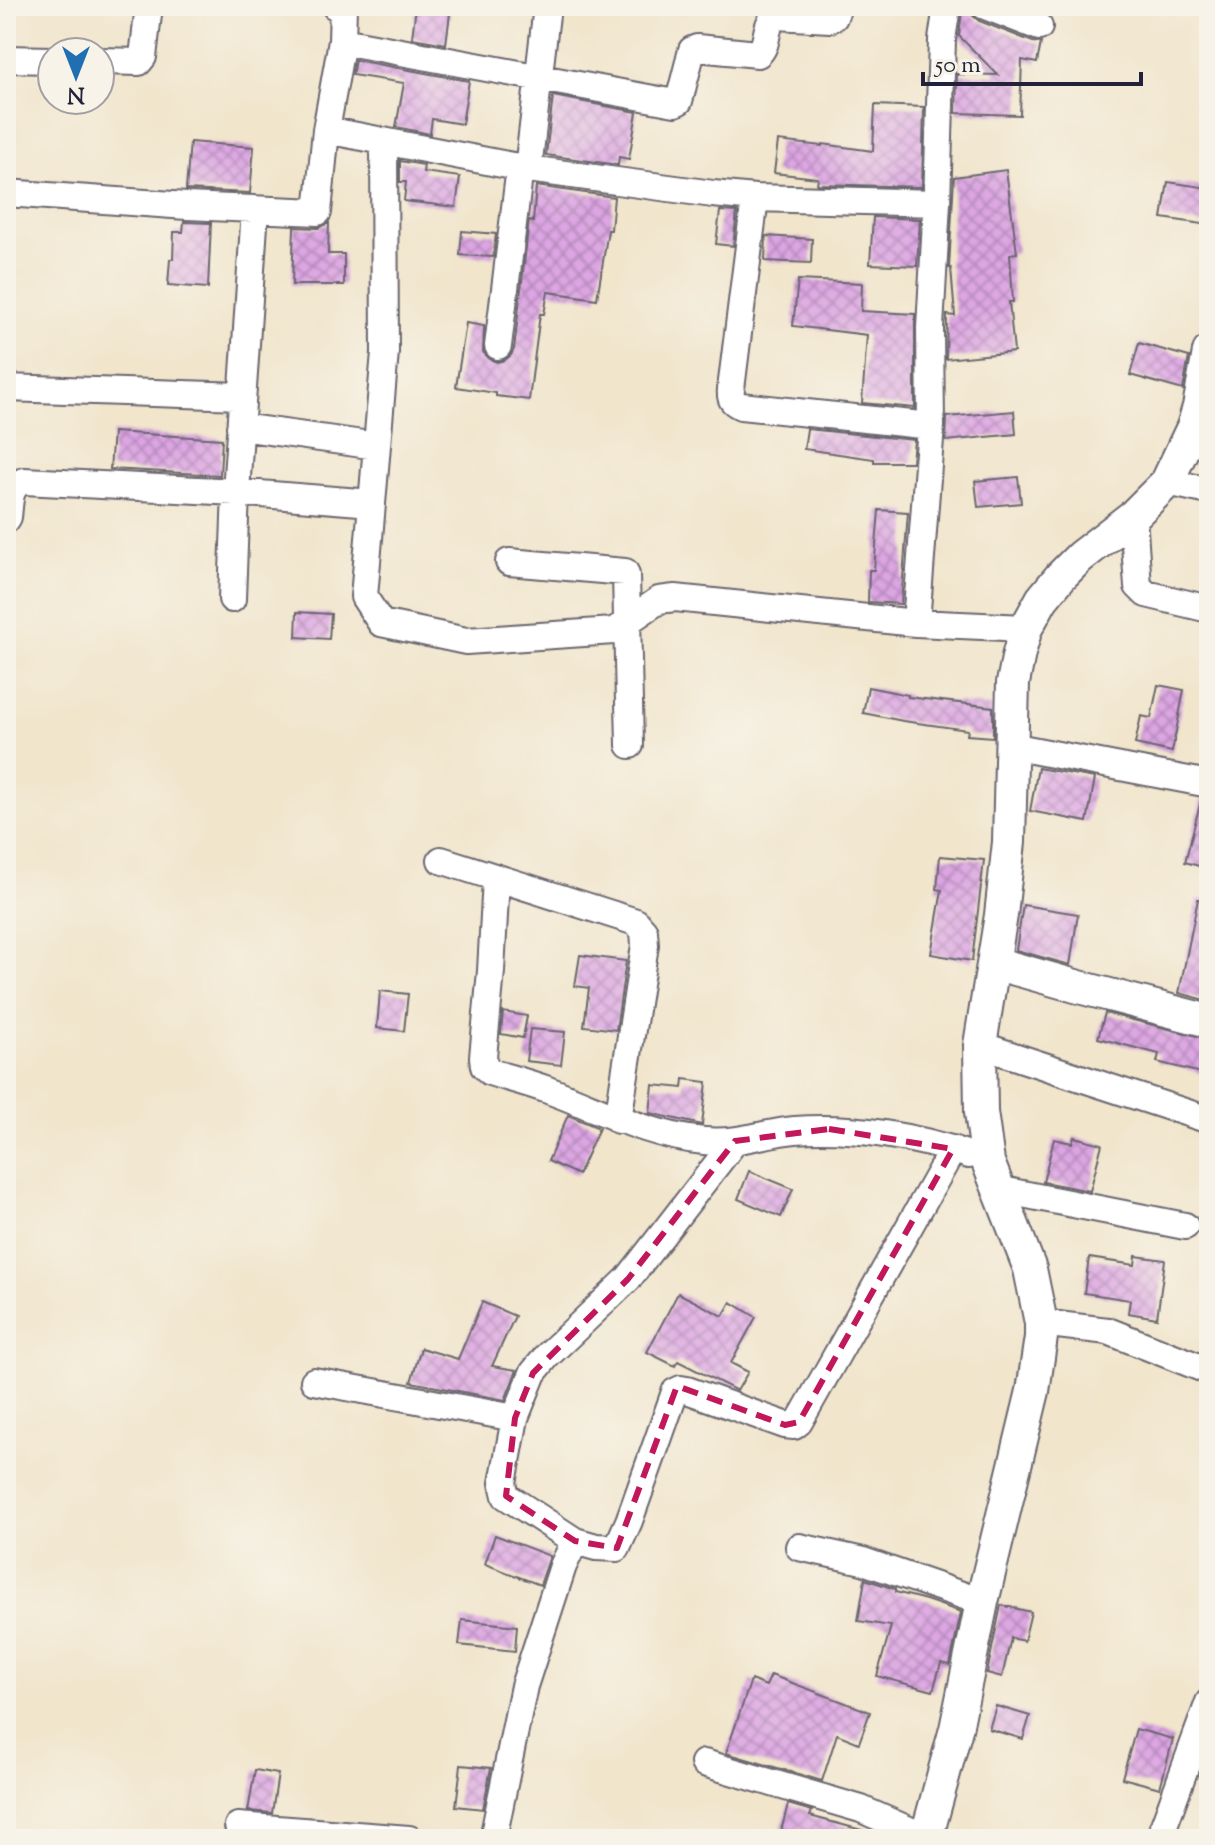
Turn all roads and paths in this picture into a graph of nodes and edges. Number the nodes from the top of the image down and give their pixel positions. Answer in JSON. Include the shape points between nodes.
{"nodes":[{"id":1,"x":149,"y":6,"type":"edge"},
{"id":2,"x":335,"y":6,"type":"edge"},
{"id":3,"x":547,"y":6,"type":"edge"},
{"id":4,"x":838,"y":6,"type":"edge"},
{"id":5,"x":947,"y":6,"type":"edge"},
{"id":6,"x":985,"y":6,"type":"edge"},
{"id":7,"x":1039,"y":27,"type":"dead end"},
{"id":8,"x":342,"y":41,"type":"junction"},
{"id":9,"x":6,"y":59,"type":"edge"},
{"id":10,"x":36,"y":60,"type":"edge"},
{"id":11,"x":116,"y":61,"type":"edge"},
{"id":12,"x":538,"y":77,"type":"junction"},
{"id":13,"x":326,"y":130,"type":"junction"},
{"id":14,"x":384,"y":141,"type":"junction"},
{"id":15,"x":524,"y":168,"type":"junction"},
{"id":16,"x":6,"y":193,"type":"edge"},
{"id":17,"x":755,"y":198,"type":"junction"},
{"id":18,"x":937,"y":203,"type":"junction"},
{"id":19,"x":255,"y":210,"type":"junction"},
{"id":20,"x":498,"y":346,"type":"dead end"},
{"id":21,"x":1209,"y":352,"type":"edge"},
{"id":22,"x":6,"y":388,"type":"edge"},
{"id":23,"x":242,"y":396,"type":"junction"},
{"id":24,"x":931,"y":426,"type":"junction"},
{"id":25,"x":240,"y":427,"type":"junction"},
{"id":26,"x":377,"y":446,"type":"junction"},
{"id":27,"x":1167,"y":482,"type":"junction"},
{"id":28,"x":1209,"y":491,"type":"edge"},
{"id":29,"x":236,"y":492,"type":"junction"},
{"id":30,"x":372,"y":503,"type":"junction"},
{"id":31,"x":1133,"y":516,"type":"junction"},
{"id":32,"x":6,"y":520,"type":"edge"},
{"id":33,"x":509,"y":562,"type":"dead end"},
{"id":34,"x":232,"y":599,"type":"dead end"},
{"id":35,"x":1209,"y":609,"type":"edge"},
{"id":36,"x":628,"y":622,"type":"junction"},
{"id":37,"x":916,"y":623,"type":"junction"},
{"id":38,"x":1026,"y":628,"type":"junction"},
{"id":39,"x":630,"y":745,"type":"dead end"},
{"id":40,"x":1011,"y":746,"type":"junction"},
{"id":41,"x":1209,"y":784,"type":"edge"},
{"id":42,"x":441,"y":860,"type":"dead end"},
{"id":43,"x":496,"y":878,"type":"junction"},
{"id":44,"x":994,"y":963,"type":"junction"},
{"id":45,"x":1209,"y":1021,"type":"edge"},
{"id":46,"x":980,"y":1045,"type":"junction"},
{"id":47,"x":618,"y":1120,"type":"junction"},
{"id":48,"x":1209,"y":1120,"type":"edge"},
{"id":49,"x":735,"y":1141,"type":"junction"},
{"id":50,"x":953,"y":1149,"type":"junction"},
{"id":51,"x":992,"y":1175,"type":"junction"},
{"id":52,"x":1185,"y":1226,"type":"dead end"},
{"id":53,"x":1041,"y":1323,"type":"junction"},
{"id":54,"x":1209,"y":1371,"type":"edge"},
{"id":55,"x":314,"y":1381,"type":"dead end"},
{"id":56,"x":515,"y":1418,"type":"junction"},
{"id":57,"x":575,"y":1541,"type":"junction"},
{"id":58,"x":799,"y":1547,"type":"dead end"},
{"id":59,"x":982,"y":1602,"type":"junction"},
{"id":60,"x":1209,"y":1702,"type":"edge"},
{"id":61,"x":704,"y":1763,"type":"dead end"},
{"id":62,"x":238,"y":1826,"type":"dead end"},
{"id":63,"x":926,"y":1838,"type":"edge"},
{"id":64,"x":409,"y":1839,"type":"edge"},
{"id":65,"x":493,"y":1839,"type":"edge"},
{"id":66,"x":1159,"y":1839,"type":"edge"}],
"edges":[{"from":1,"to":11,"type":"street","via":[[143,57],[139,62]]},
{"from":2,"to":8,"type":"street","via":[[343,7]]},
{"from":3,"to":12,"type":"street"},
{"from":4,"to":12,"type":"street","via":[[830,19],[772,18],[758,54],[692,50],[675,103]]},
{"from":5,"to":18,"type":"street"},
{"from":6,"to":7,"type":"street"},
{"from":8,"to":12,"type":"street"},
{"from":8,"to":13,"type":"street"},
{"from":9,"to":10,"type":"street"},
{"from":12,"to":15,"type":"street"},
{"from":13,"to":14,"type":"street"},
{"from":13,"to":19,"type":"street","via":[[318,212]]},
{"from":14,"to":15,"type":"street"},
{"from":14,"to":26,"type":"street","via":[[385,352]]},
{"from":15,"to":17,"type":"street"},
{"from":15,"to":20,"type":"street"},
{"from":16,"to":19,"type":"street"},
{"from":17,"to":18,"type":"street"},
{"from":17,"to":24,"type":"street","via":[[730,398],[741,406]]},
{"from":18,"to":24,"type":"street"},
{"from":19,"to":23,"type":"street"},
{"from":21,"to":27,"type":"street","via":[[1193,427]]},
{"from":22,"to":23,"type":"street"},
{"from":23,"to":25,"type":"street"},
{"from":24,"to":37,"type":"street"},
{"from":25,"to":26,"type":"street"},
{"from":25,"to":29,"type":"street"},
{"from":26,"to":30,"type":"street"},
{"from":27,"to":28,"type":"street"},
{"from":27,"to":31,"type":"street"},
{"from":29,"to":30,"type":"street"},
{"from":29,"to":32,"type":"street","via":[[24,481],[13,487]]},
{"from":29,"to":34,"type":"street"},
{"from":30,"to":36,"type":"street","via":[[364,597],[381,623],[466,641],[614,631]]},
{"from":31,"to":35,"type":"street","via":[[1138,586],[1146,594]]},
{"from":31,"to":38,"type":"street","via":[[1061,576]]},
{"from":33,"to":36,"type":"street","via":[[625,572]]},
{"from":36,"to":37,"type":"street","via":[[659,600],[675,598]]},
{"from":36,"to":39,"type":"street"},
{"from":37,"to":38,"type":"street"},
{"from":38,"to":40,"type":"street","via":[[1013,683]]},
{"from":40,"to":41,"type":"street"},
{"from":40,"to":44,"type":"street","via":[[1009,842]]},
{"from":42,"to":43,"type":"street"},
{"from":43,"to":47,"type":"street","via":[[484,1066]]},
{"from":43,"to":47,"type":"street","via":[[636,922],[644,931]]},
{"from":44,"to":45,"type":"street"},
{"from":44,"to":46,"type":"street"},
{"from":46,"to":48,"type":"street"},
{"from":46,"to":51,"type":"street","via":[[981,1112]]},
{"from":47,"to":49,"type":"street","via":[[672,1136]]},
{"from":49,"to":50,"type":"street","via":[[829,1129]]},
{"from":49,"to":56,"type":"street","via":[[628,1279],[533,1373]]},
{"from":50,"to":51,"type":"street"},
{"from":50,"to":57,"type":"street","via":[[799,1422],[785,1425],[687,1390],[675,1392],[617,1548]]},
{"from":51,"to":52,"type":"street"},
{"from":51,"to":53,"type":"street","via":[[1030,1269]]},
{"from":53,"to":54,"type":"street","via":[[1108,1331]]},
{"from":53,"to":59,"type":"street","via":[[1033,1391]]},
{"from":55,"to":56,"type":"street"},
{"from":56,"to":57,"type":"street","via":[[503,1491]]},
{"from":57,"to":65,"type":"street","via":[[524,1686]]},
{"from":58,"to":59,"type":"street","via":[[863,1561]]},
{"from":59,"to":63,"type":"street","via":[[956,1729]]},
{"from":60,"to":66,"type":"street"},
{"from":61,"to":63,"type":"street","via":[[861,1809]]},
{"from":62,"to":64,"type":"street"}]}
